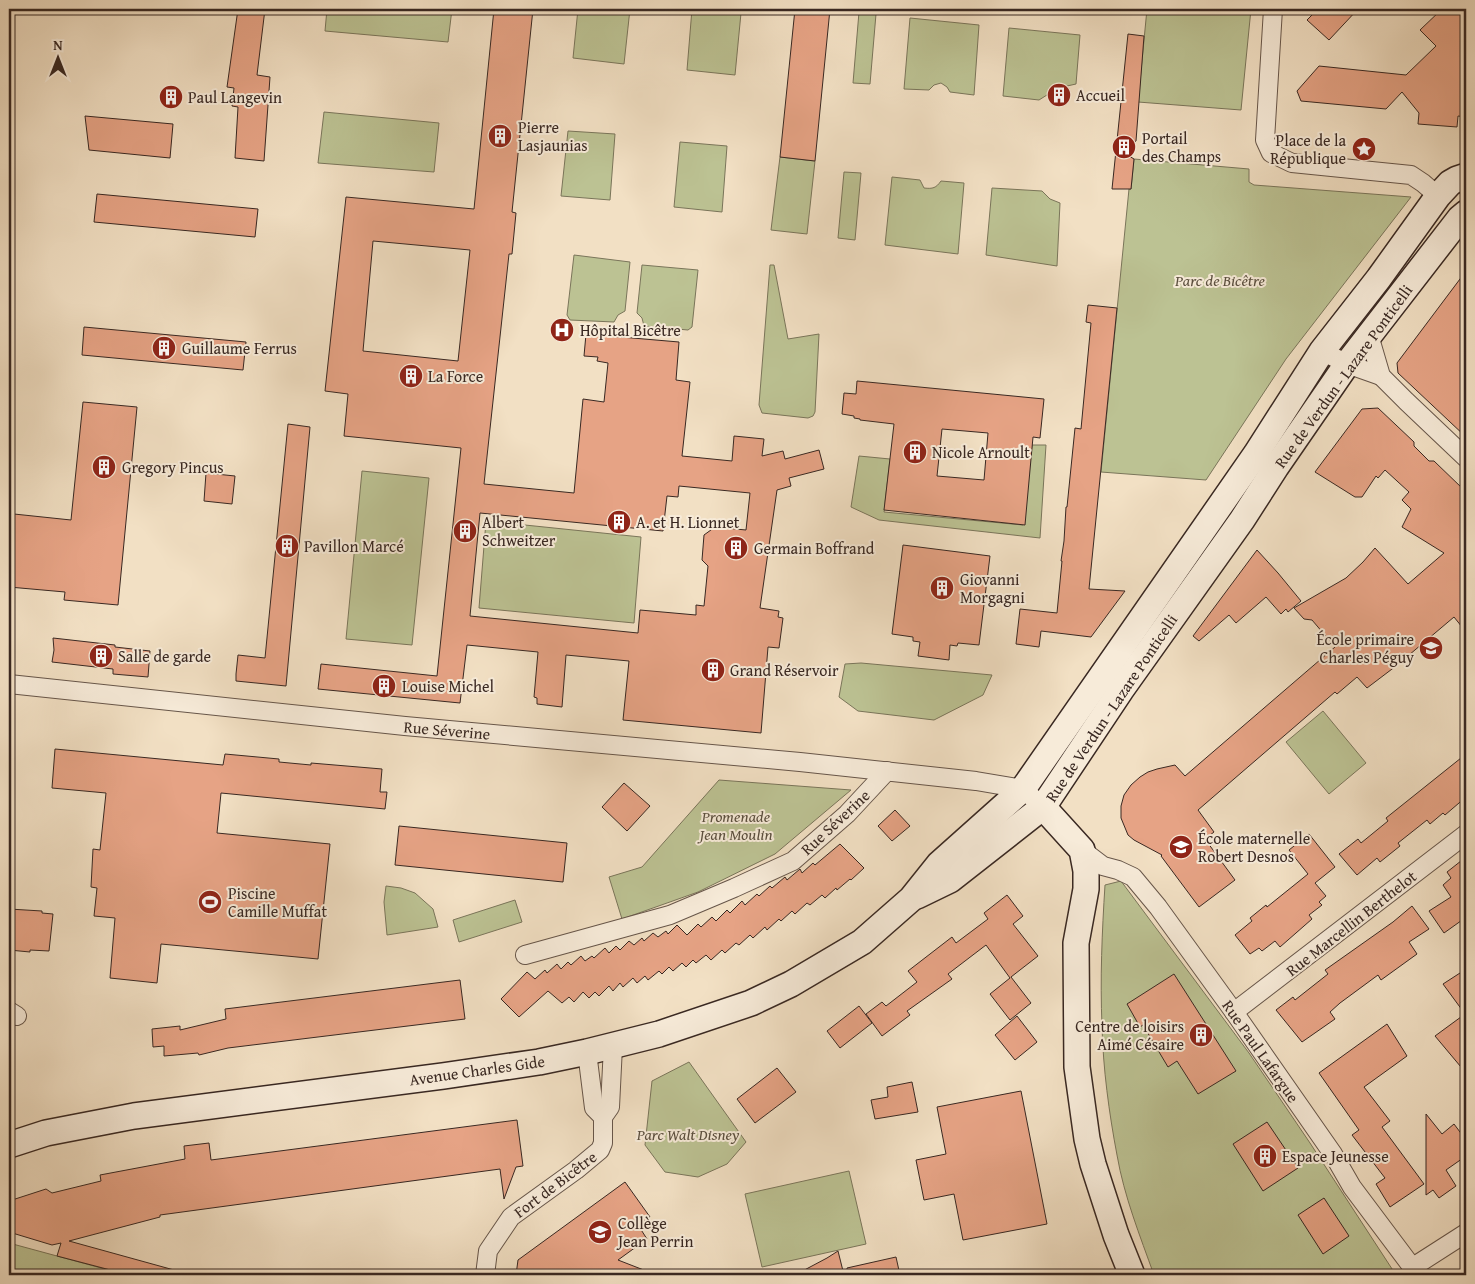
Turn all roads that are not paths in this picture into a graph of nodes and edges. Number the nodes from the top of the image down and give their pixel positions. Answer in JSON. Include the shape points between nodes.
{"nodes":[{"id":1,"x":1274,"y":9,"type":"edge"},
{"id":2,"x":1466,"y":176,"type":"edge"},
{"id":3,"x":1438,"y":196,"type":"junction"},
{"id":4,"x":1463,"y":216,"type":"edge"},
{"id":5,"x":1370,"y":335,"type":"junction"},
{"id":6,"x":1322,"y":351,"type":"junction"},
{"id":7,"x":1347,"y":364,"type":"junction"},
{"id":8,"x":1381,"y":376,"type":"junction"},
{"id":9,"x":1466,"y":458,"type":"edge"},
{"id":10,"x":9,"y":684,"type":"edge"},
{"id":11,"x":887,"y":771,"type":"junction"},
{"id":12,"x":1023,"y":789,"type":"junction"},
{"id":13,"x":1044,"y":807,"type":"junction"},
{"id":14,"x":1466,"y":834,"type":"edge"},
{"id":15,"x":1082,"y":850,"type":"junction"},
{"id":16,"x":911,"y":899,"type":"junction"},
{"id":17,"x":525,"y":955,"type":"dead end"},
{"id":18,"x":1234,"y":1012,"type":"junction"},
{"id":19,"x":613,"y":1046,"type":"junction"},
{"id":20,"x":587,"y":1052,"type":"junction"},
{"id":21,"x":603,"y":1117,"type":"junction"},
{"id":22,"x":9,"y":1145,"type":"edge"},
{"id":23,"x":1466,"y":1233,"type":"edge"},
{"id":24,"x":488,"y":1251,"type":"junction"},
{"id":25,"x":1416,"y":1271,"type":"edge"},
{"id":26,"x":472,"y":1275,"type":"edge"},
{"id":27,"x":485,"y":1275,"type":"edge"},
{"id":28,"x":1132,"y":1275,"type":"edge"}],
"edges":[{"from":1,"to":3,"type":"street","via":[[1265,140],[1271,153],[1292,163],[1410,175]]},
{"from":2,"to":3,"type":"main road","name":"Rue de Verdun - Lazare Ponticelli","via":[[1450,183]]},
{"from":3,"to":6,"type":"main road","name":"Rue de Verdun - Lazare Ponticelli"},
{"from":4,"to":5,"type":"main road","name":"Rue de Verdun - Lazare Ponticelli"},
{"from":5,"to":7,"type":"main road","name":"Rue de Verdun - Lazare Ponticelli"},
{"from":5,"to":8,"type":"street"},
{"from":6,"to":7,"type":"street"},
{"from":6,"to":12,"type":"main road","name":"Rue de Verdun - Lazare Ponticelli","via":[[1256,454]]},
{"from":7,"to":8,"type":"street"},
{"from":7,"to":13,"type":"main road","name":"Rue de Verdun - Lazare Ponticelli"},
{"from":8,"to":9,"type":"street"},
{"from":10,"to":11,"type":"street","name":"Rue Séverine","via":[[406,726]]},
{"from":11,"to":12,"type":"street","name":"Rue Séverine"},
{"from":11,"to":17,"type":"street","name":"Rue Séverine","via":[[847,814],[793,861],[670,915]]},
{"from":12,"to":13,"type":"street","name":"Rue de Verdun - Lazare Ponticelli"},
{"from":12,"to":16,"type":"main road","name":"Avenue Charles Gide","via":[[939,864]]},
{"from":13,"to":15,"type":"main road"},
{"from":13,"to":16,"type":"main road","name":"Avenue Charles Gide","via":[[950,880]]},
{"from":14,"to":18,"type":"street","name":"Rue Marcellin Berthelot"},
{"from":15,"to":18,"type":"street","name":"Rue Paul Lafargue","via":[[1103,866],[1133,877]]},
{"from":15,"to":28,"type":"main road","via":[[1086,889],[1076,943],[1076,1067],[1093,1164]]},
{"from":16,"to":19,"type":"main road","name":"Avenue Charles Gide","via":[[862,942],[791,984],[716,1015]]},
{"from":18,"to":25,"type":"street","name":"Rue Paul Lafargue","via":[[1352,1187]]},
{"from":19,"to":20,"type":"main road","name":"Avenue Charles Gide"},
{"from":19,"to":21,"type":"street","via":[[610,1107]]},
{"from":20,"to":21,"type":"street","via":[[594,1108]]},
{"from":20,"to":22,"type":"main road","name":"Avenue Charles Gide","via":[[443,1076],[134,1116],[46,1133]]},
{"from":21,"to":24,"type":"street","name":"Fort de Bicêtre","via":[[604,1144],[600,1150],[511,1217]]},
{"from":23,"to":25,"type":"street"},
{"from":24,"to":26,"type":"street"},
{"from":24,"to":27,"type":"street","name":"Fort de Bicêtre"}]}
